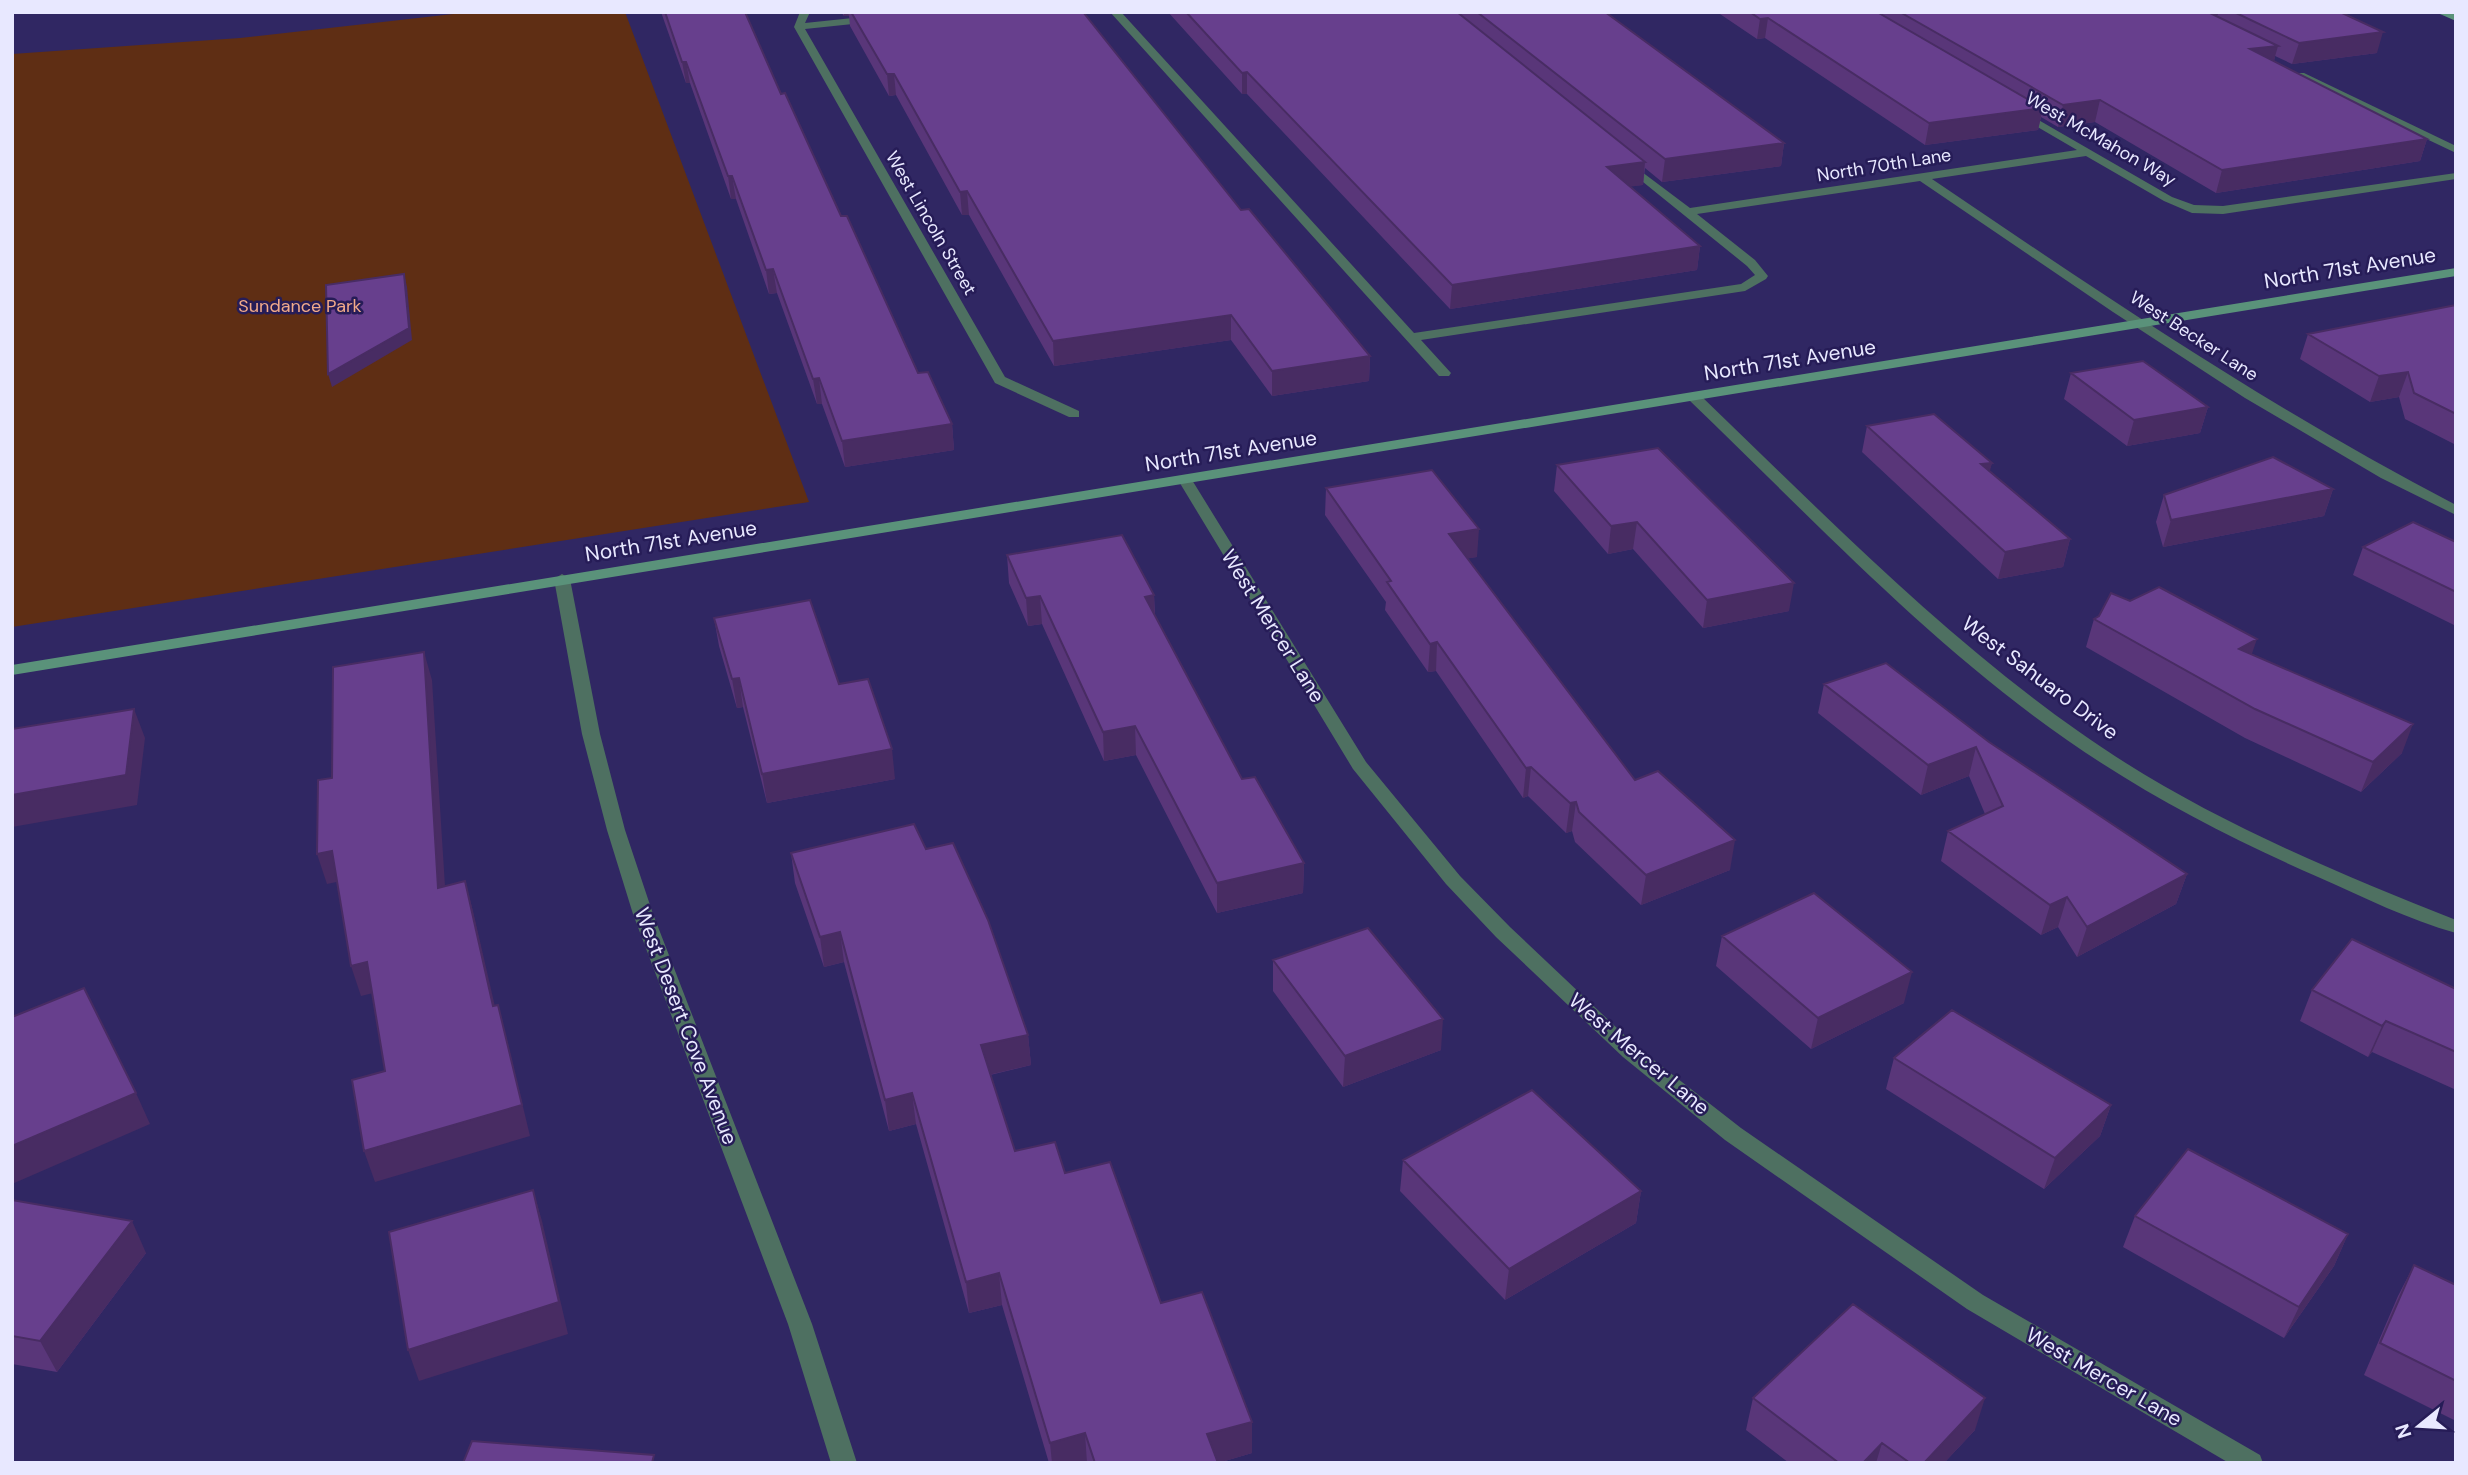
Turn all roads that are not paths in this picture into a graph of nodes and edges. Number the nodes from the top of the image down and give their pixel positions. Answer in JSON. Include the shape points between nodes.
{"nodes":[{"id":1,"x":805,"y":12,"type":"edge"},
{"id":2,"x":1115,"y":12,"type":"edge"},
{"id":3,"x":2443,"y":12,"type":"edge"},
{"id":4,"x":888,"y":18,"type":"edge"},
{"id":5,"x":2456,"y":18,"type":"edge"},
{"id":6,"x":799,"y":27,"type":"junction"},
{"id":7,"x":2294,"y":72,"type":"edge"},
{"id":8,"x":2015,"y":110,"type":"edge"},
{"id":9,"x":2456,"y":150,"type":"edge"},
{"id":10,"x":1612,"y":151,"type":"edge"},
{"id":11,"x":2087,"y":152,"type":"junction"},
{"id":12,"x":2456,"y":176,"type":"edge"},
{"id":13,"x":1922,"y":177,"type":"junction"},
{"id":14,"x":1687,"y":212,"type":"junction"},
{"id":15,"x":2456,"y":272,"type":"edge"},
{"id":16,"x":2137,"y":323,"type":"junction"},
{"id":17,"x":1411,"y":337,"type":"junction"},
{"id":18,"x":1444,"y":373,"type":"dead end"},
{"id":19,"x":1694,"y":397,"type":"junction"},
{"id":20,"x":1074,"y":414,"type":"dead end"},
{"id":21,"x":1185,"y":480,"type":"junction"},
{"id":22,"x":2456,"y":511,"type":"edge"},
{"id":23,"x":562,"y":579,"type":"junction"},
{"id":24,"x":12,"y":670,"type":"edge"},
{"id":25,"x":2456,"y":927,"type":"edge"},
{"id":26,"x":844,"y":1463,"type":"edge"},
{"id":27,"x":2251,"y":1463,"type":"edge"}],
"edges":[{"from":1,"to":6,"type":"street"},
{"from":2,"to":17,"type":"street"},
{"from":3,"to":5,"type":"street"},
{"from":4,"to":6,"type":"street"},
{"from":6,"to":20,"type":"street","name":"West Lincoln Street","via":[[1000,380]]},
{"from":7,"to":9,"type":"street"},
{"from":8,"to":11,"type":"street","name":"West McMahon Way"},
{"from":10,"to":14,"type":"street"},
{"from":11,"to":12,"type":"street","name":"West McMahon Way","via":[[2168,200],[2192,209],[2222,210]]},
{"from":11,"to":13,"type":"street","name":"North 70th Lane"},
{"from":13,"to":14,"type":"street","name":"North 70th Lane"},
{"from":13,"to":16,"type":"street","name":"West Becker Lane"},
{"from":14,"to":17,"type":"street","via":[[1762,276],[1745,287]]},
{"from":15,"to":16,"type":"street","name":"North 71st Avenue"},
{"from":16,"to":19,"type":"street","name":"North 71st Avenue"},
{"from":16,"to":22,"type":"street","name":"West Becker Lane","via":[[2300,426]]},
{"from":17,"to":18,"type":"street"},
{"from":19,"to":21,"type":"street","name":"North 71st Avenue"},
{"from":19,"to":25,"type":"street","name":"West Sahuaro Drive","via":[[1959,648],[2074,737],[2239,832],[2325,874]]},
{"from":21,"to":23,"type":"street","name":"North 71st Avenue"},
{"from":21,"to":27,"type":"street","name":"West Mercer Lane","via":[[1359,765],[1453,880],[1556,984],[1630,1052],[1733,1134],[1975,1302]]},
{"from":23,"to":24,"type":"street","name":"North 71st Avenue"},
{"from":23,"to":26,"type":"street","name":"West Desert Cove Avenue","via":[[591,734],[620,842],[648,927],[800,1324]]}]}
